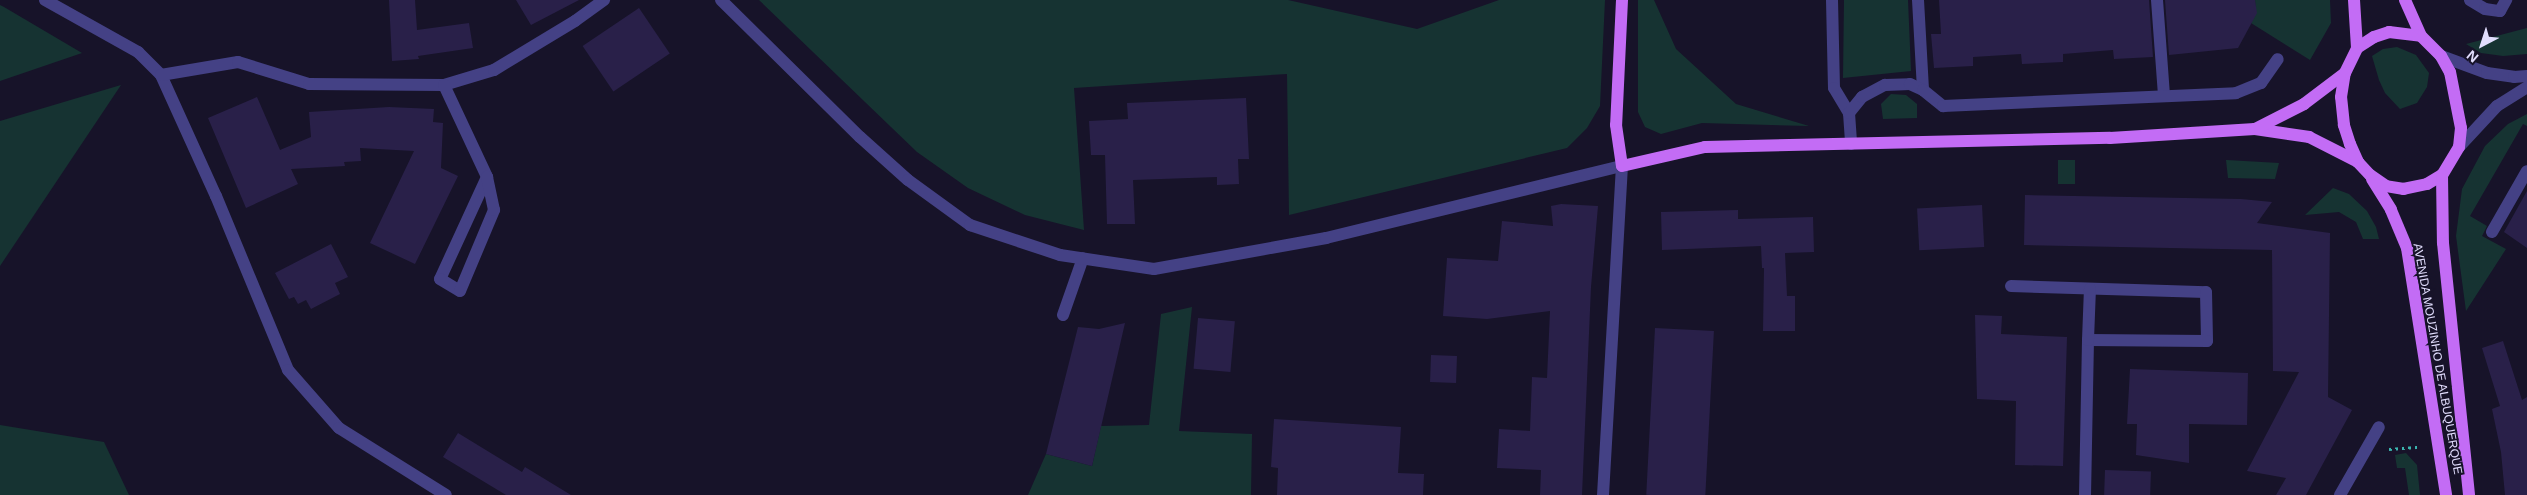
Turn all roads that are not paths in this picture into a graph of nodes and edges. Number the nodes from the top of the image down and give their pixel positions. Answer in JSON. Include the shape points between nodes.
{"nodes":[{"id":1,"x":45,"y":0,"type":"edge"},
{"id":2,"x":604,"y":0,"type":"edge"},
{"id":3,"x":721,"y":0,"type":"edge"},
{"id":4,"x":1622,"y":0,"type":"edge"},
{"id":5,"x":1832,"y":0,"type":"edge"},
{"id":6,"x":1918,"y":0,"type":"edge"},
{"id":7,"x":2157,"y":0,"type":"edge"},
{"id":8,"x":2354,"y":0,"type":"edge"},
{"id":9,"x":2406,"y":0,"type":"edge"},
{"id":10,"x":2470,"y":0,"type":"edge"},
{"id":11,"x":2506,"y":0,"type":"edge"},
{"id":12,"x":2421,"y":36,"type":"junction"},
{"id":13,"x":2357,"y":48,"type":"junction"},
{"id":14,"x":2441,"y":56,"type":"junction"},
{"id":15,"x":2278,"y":59,"type":"dead end"},
{"id":16,"x":2345,"y":73,"type":"junction"},
{"id":17,"x":161,"y":74,"type":"junction"},
{"id":18,"x":2527,"y":76,"type":"edge"},
{"id":19,"x":444,"y":85,"type":"junction"},
{"id":20,"x":2527,"y":87,"type":"edge"},
{"id":21,"x":1923,"y":90,"type":"junction"},
{"id":22,"x":2164,"y":96,"type":"junction"},
{"id":23,"x":1849,"y":112,"type":"junction"},
{"id":24,"x":2254,"y":129,"type":"junction"},
{"id":25,"x":1850,"y":144,"type":"junction"},
{"id":26,"x":2458,"y":146,"type":"junction"},
{"id":27,"x":2358,"y":162,"type":"junction"},
{"id":28,"x":1622,"y":166,"type":"junction"},
{"id":29,"x":2527,"y":171,"type":"edge"},
{"id":30,"x":2370,"y":175,"type":"junction"},
{"id":31,"x":2442,"y":175,"type":"junction"},
{"id":32,"x":487,"y":178,"type":"junction"},
{"id":33,"x":2492,"y":232,"type":"dead end"},
{"id":34,"x":1083,"y":258,"type":"junction"},
{"id":35,"x":2011,"y":286,"type":"dead end"},
{"id":36,"x":2090,"y":289,"type":"junction"},
{"id":37,"x":1063,"y":315,"type":"dead end"},
{"id":38,"x":2088,"y":340,"type":"junction"},
{"id":39,"x":2380,"y":427,"type":"dead end"},
{"id":40,"x":446,"y":495,"type":"edge"},
{"id":41,"x":1603,"y":495,"type":"edge"},
{"id":42,"x":2085,"y":495,"type":"edge"},
{"id":43,"x":2340,"y":495,"type":"edge"},
{"id":44,"x":2446,"y":495,"type":"edge"},
{"id":45,"x":2469,"y":495,"type":"edge"}],
"edges":[{"from":1,"to":17,"type":"street","via":[[138,52]]},
{"from":2,"to":19,"type":"street","via":[[494,70]]},
{"from":3,"to":34,"type":"street","via":[[901,174],[970,225],[1060,255]]},
{"from":4,"to":28,"type":"main road","via":[[1616,125]]},
{"from":5,"to":23,"type":"street","via":[[1834,88]]},
{"from":6,"to":21,"type":"street"},
{"from":7,"to":22,"type":"street"},
{"from":8,"to":13,"type":"main road"},
{"from":9,"to":12,"type":"main road"},
{"from":10,"to":11,"type":"street","via":[[2485,9],[2500,11]]},
{"from":12,"to":13,"type":"main road","via":[[2389,32]]},
{"from":12,"to":14,"type":"main road"},
{"from":13,"to":16,"type":"main road"},
{"from":14,"to":18,"type":"street","via":[[2487,73]]},
{"from":14,"to":26,"type":"main road","via":[[2450,72],[2460,116]]},
{"from":15,"to":22,"type":"street","via":[[2260,83],[2236,93]]},
{"from":16,"to":24,"type":"main road","via":[[2304,104]]},
{"from":16,"to":27,"type":"main road","via":[[2341,97],[2344,125]]},
{"from":17,"to":19,"type":"street","via":[[238,62],[309,84]]},
{"from":17,"to":40,"type":"street","via":[[288,370],[339,428]]},
{"from":19,"to":32,"type":"street"},
{"from":20,"to":26,"type":"street","via":[[2497,106]]},
{"from":21,"to":22,"type":"street","via":[[1942,106]]},
{"from":21,"to":23,"type":"street","via":[[1910,84],[1885,85],[1862,97]]},
{"from":23,"to":25,"type":"street"},
{"from":24,"to":25,"type":"main road","via":[[2110,138]]},
{"from":24,"to":27,"type":"main road","via":[[2309,138]]},
{"from":25,"to":28,"type":"main road","via":[[1705,147]]},
{"from":26,"to":31,"type":"main road"},
{"from":27,"to":30,"type":"main road"},
{"from":28,"to":34,"type":"street","via":[[1326,238],[1164,268]]},
{"from":28,"to":41,"type":"street"},
{"from":29,"to":33,"type":"street"},
{"from":30,"to":31,"type":"main road","via":[[2386,186],[2404,188],[2427,184]]},
{"from":30,"to":44,"type":"main road","name":"AVENIDA MOUZINHO DE ALBUQUERQUE","via":[[2391,210],[2406,248]]},
{"from":31,"to":45,"type":"main road","name":"AVENIDA MOUZINHO DE ALBUQUERQUE","via":[[2443,243]]},
{"from":32,"to":32,"type":"street","via":[[440,279],[460,291],[494,210]]},
{"from":34,"to":37,"type":"street"},
{"from":35,"to":36,"type":"street"},
{"from":36,"to":38,"type":"street"},
{"from":36,"to":38,"type":"street","via":[[2206,292],[2207,341]]},
{"from":38,"to":42,"type":"street"},
{"from":39,"to":43,"type":"street"}]}
